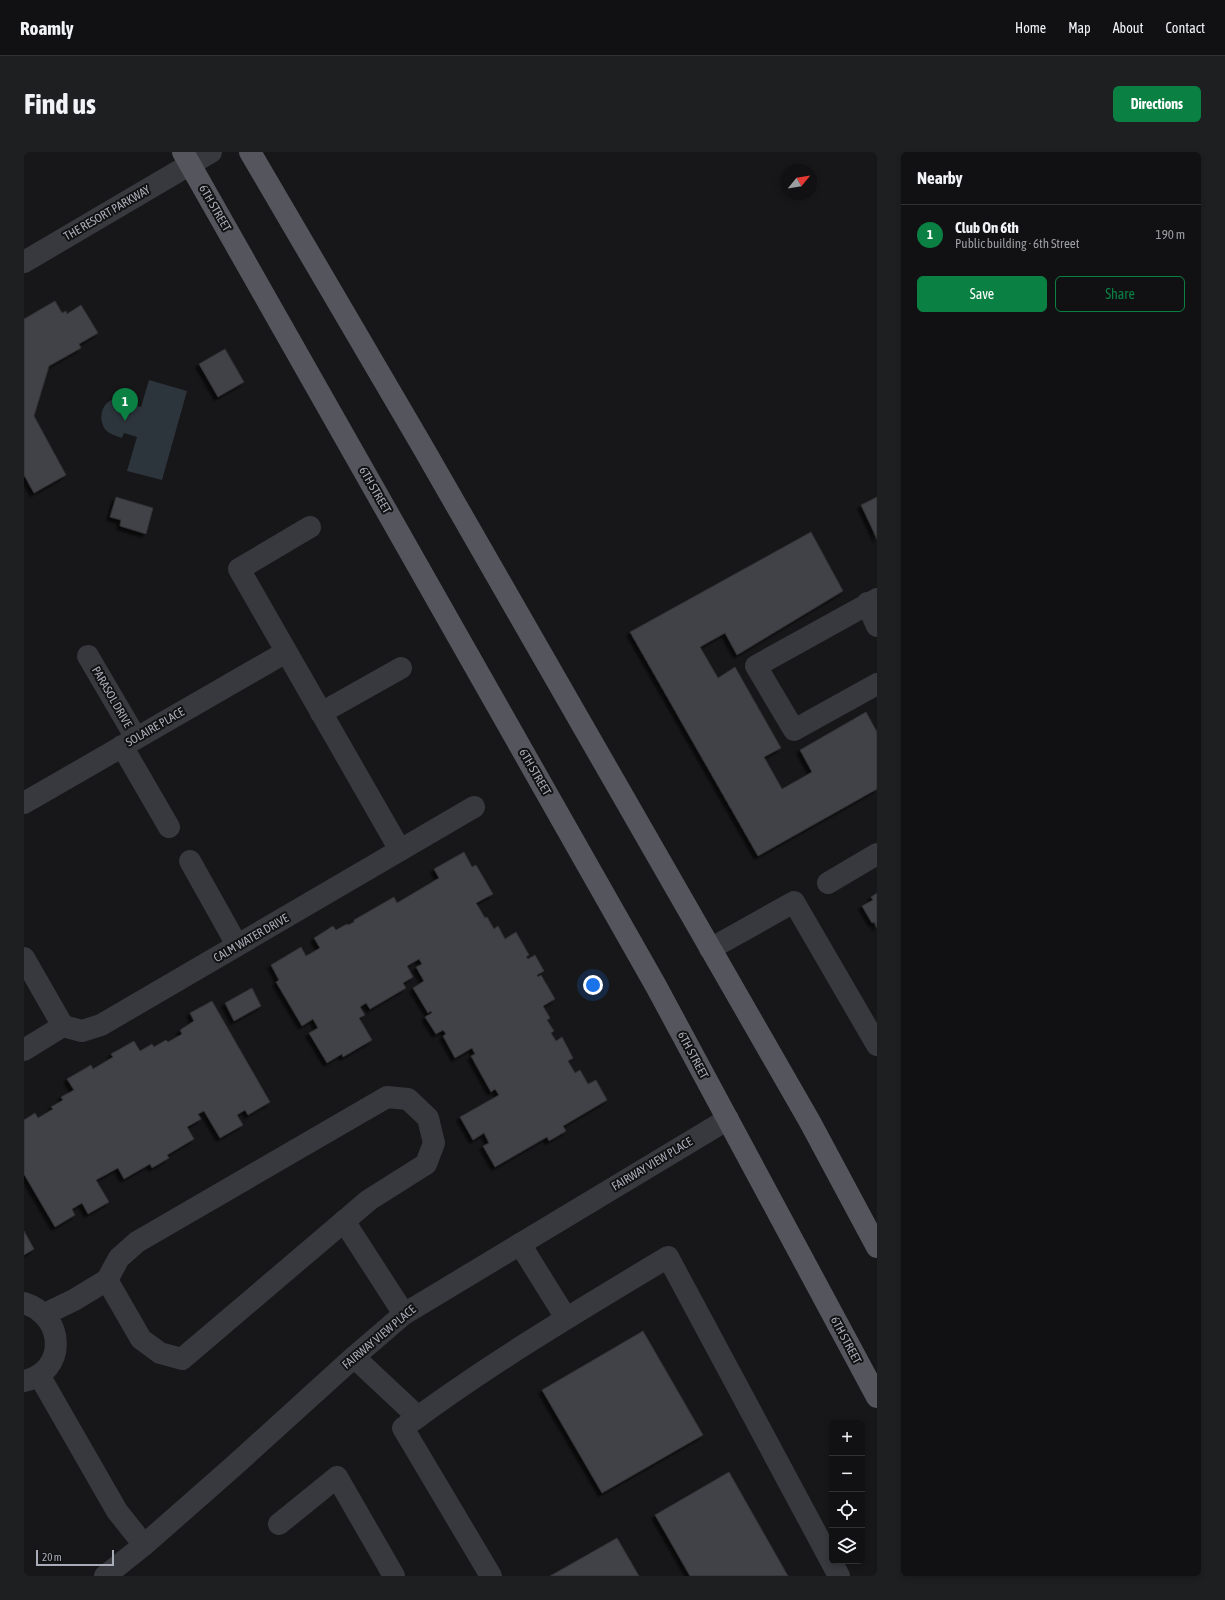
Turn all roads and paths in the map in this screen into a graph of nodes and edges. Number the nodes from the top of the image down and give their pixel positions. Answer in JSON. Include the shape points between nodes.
{"nodes":[{"id":1,"x":211,"y":152,"type":"edge"},
{"id":2,"x":250,"y":152,"type":"edge"},
{"id":3,"x":187,"y":158,"type":"edge"},
{"id":4,"x":24,"y":262,"type":"edge"},
{"id":5,"x":310,"y":527,"type":"dead end"},
{"id":6,"x":872,"y":601,"type":"edge"},
{"id":7,"x":877,"y":626,"type":"edge"},
{"id":8,"x":286,"y":652,"type":"junction"},
{"id":9,"x":88,"y":656,"type":"dead end"},
{"id":10,"x":401,"y":668,"type":"dead end"},
{"id":11,"x":877,"y":684,"type":"edge"},
{"id":12,"x":322,"y":713,"type":"junction"},
{"id":13,"x":129,"y":742,"type":"junction"},
{"id":14,"x":24,"y":803,"type":"edge"},
{"id":15,"x":474,"y":807,"type":"dead end"},
{"id":16,"x":169,"y":827,"type":"dead end"},
{"id":17,"x":400,"y":850,"type":"junction"},
{"id":18,"x":877,"y":854,"type":"edge"},
{"id":19,"x":190,"y":861,"type":"dead end"},
{"id":20,"x":828,"y":882,"type":"dead end"},
{"id":21,"x":238,"y":945,"type":"junction"},
{"id":22,"x":710,"y":949,"type":"junction"},
{"id":23,"x":24,"y":958,"type":"edge"},
{"id":24,"x":64,"y":1026,"type":"junction"},
{"id":25,"x":877,"y":1045,"type":"edge"},
{"id":26,"x":24,"y":1050,"type":"edge"},
{"id":27,"x":728,"y":1119,"type":"junction"},
{"id":28,"x":344,"y":1221,"type":"junction"},
{"id":29,"x":520,"y":1244,"type":"junction"},
{"id":30,"x":877,"y":1247,"type":"edge"},
{"id":31,"x":107,"y":1280,"type":"junction"},
{"id":32,"x":24,"y":1303,"type":"edge"},
{"id":33,"x":45,"y":1314,"type":"junction"},
{"id":34,"x":404,"y":1314,"type":"junction"},
{"id":35,"x":566,"y":1318,"type":"junction"},
{"id":36,"x":354,"y":1357,"type":"junction"},
{"id":37,"x":31,"y":1378,"type":"edge"},
{"id":38,"x":877,"y":1397,"type":"edge"},
{"id":39,"x":418,"y":1417,"type":"junction"},
{"id":40,"x":279,"y":1524,"type":"dead end"},
{"id":41,"x":144,"y":1545,"type":"junction"},
{"id":42,"x":105,"y":1576,"type":"edge"},
{"id":43,"x":394,"y":1576,"type":"edge"},
{"id":44,"x":491,"y":1576,"type":"edge"},
{"id":45,"x":839,"y":1576,"type":"edge"}],
"edges":[{"from":1,"to":3,"type":"street","name":"THE RESORT PARKWAY"},
{"from":2,"to":22,"type":"main road","via":[[425,450]]},
{"from":3,"to":4,"type":"street","name":"THE RESORT PARKWAY"},
{"from":3,"to":27,"type":"main road","name":"6TH STREET","via":[[568,829]]},
{"from":5,"to":8,"type":"street","via":[[239,569]]},
{"from":6,"to":7,"type":"street"},
{"from":6,"to":11,"type":"street","via":[[756,666],[794,730]]},
{"from":8,"to":12,"type":"street"},
{"from":8,"to":13,"type":"street","name":"SOLAIRE PLACE"},
{"from":9,"to":13,"type":"street","name":"PARASOL DRIVE"},
{"from":10,"to":12,"type":"street"},
{"from":12,"to":17,"type":"street"},
{"from":13,"to":14,"type":"street","name":"SOLAIRE PLACE"},
{"from":13,"to":16,"type":"street","name":"PARASOL DRIVE"},
{"from":15,"to":17,"type":"street","name":"CALM WATER DRIVE"},
{"from":17,"to":21,"type":"street","name":"CALM WATER DRIVE"},
{"from":18,"to":20,"type":"street"},
{"from":19,"to":21,"type":"street"},
{"from":21,"to":24,"type":"street","name":"CALM WATER DRIVE","via":[[101,1026],[82,1031]]},
{"from":22,"to":25,"type":"street","via":[[794,902]]},
{"from":22,"to":30,"type":"main road","via":[[810,1122]]},
{"from":23,"to":24,"type":"street"},
{"from":24,"to":26,"type":"street"},
{"from":27,"to":29,"type":"street","name":"FAIRWAY VIEW PLACE"},
{"from":27,"to":38,"type":"main road","name":"6TH STREET"},
{"from":28,"to":31,"type":"street","via":[[182,1359],[160,1353],[141,1339]]},
{"from":28,"to":31,"type":"street","via":[[369,1200],[426,1164],[434,1143],[428,1118],[408,1099],[387,1097],[137,1242],[120,1258]]},
{"from":28,"to":34,"type":"street"},
{"from":29,"to":34,"type":"street","name":"FAIRWAY VIEW PLACE"},
{"from":29,"to":35,"type":"street"},
{"from":31,"to":33,"type":"street"},
{"from":32,"to":33,"type":"street"},
{"from":33,"to":37,"type":"street","via":[[56,1338],[56,1350],[51,1363]]},
{"from":34,"to":36,"type":"street","name":"FAIRWAY VIEW PLACE"},
{"from":35,"to":39,"type":"street"},
{"from":35,"to":45,"type":"street","via":[[668,1257]]},
{"from":36,"to":39,"type":"street"},
{"from":36,"to":41,"type":"street","name":"FAIRWAY VIEW PLACE"},
{"from":37,"to":41,"type":"street","via":[[117,1511]]},
{"from":39,"to":44,"type":"street","via":[[404,1428]]},
{"from":40,"to":43,"type":"street","via":[[337,1477]]},
{"from":41,"to":42,"type":"street","name":"FAIRWAY VIEW PLACE"}]}
